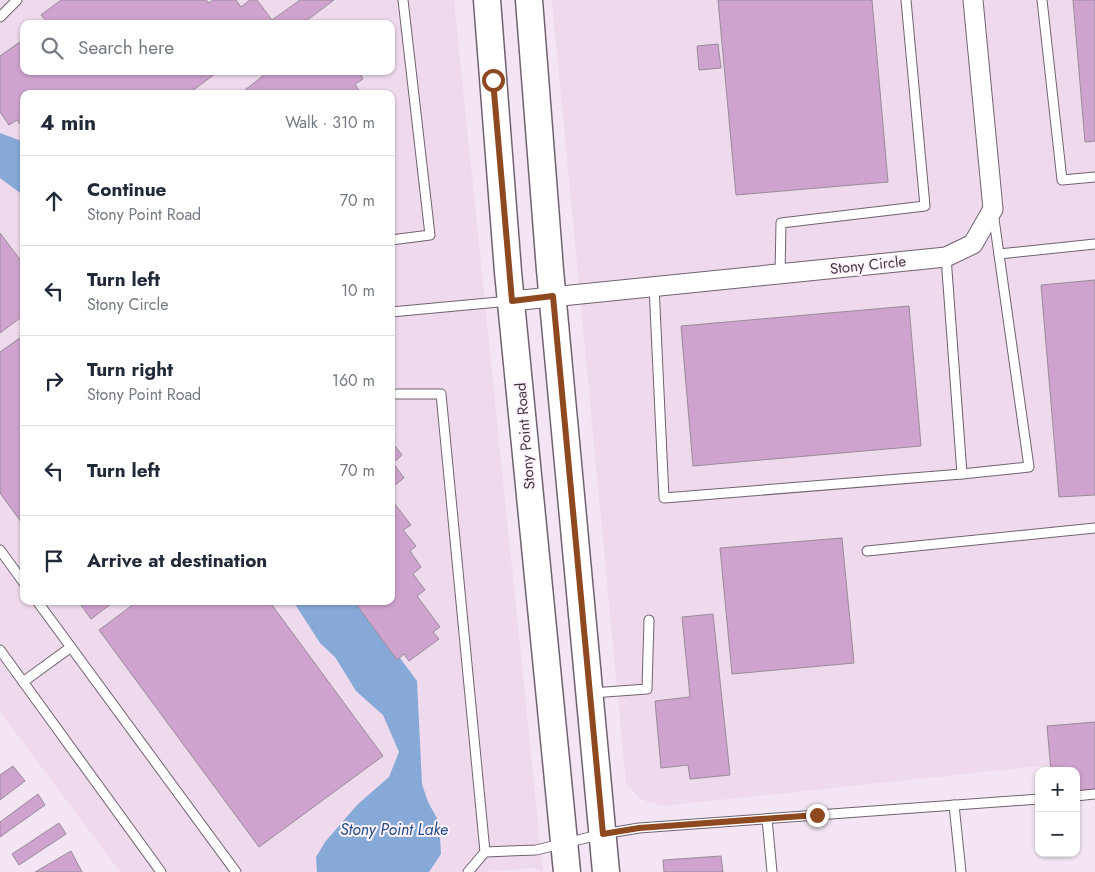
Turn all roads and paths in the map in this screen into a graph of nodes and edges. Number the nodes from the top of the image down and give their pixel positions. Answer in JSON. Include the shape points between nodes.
{"nodes":[{"id":1,"x":17,"y":0,"type":"edge"},
{"id":2,"x":403,"y":0,"type":"edge"},
{"id":3,"x":487,"y":0,"type":"edge"},
{"id":4,"x":529,"y":0,"type":"edge"},
{"id":5,"x":906,"y":0,"type":"edge"},
{"id":6,"x":973,"y":0,"type":"edge"},
{"id":7,"x":1042,"y":0,"type":"edge"},
{"id":8,"x":0,"y":18,"type":"edge"},
{"id":9,"x":1095,"y":177,"type":"edge"},
{"id":10,"x":993,"y":208,"type":"junction"},
{"id":11,"x":395,"y":239,"type":"edge"},
{"id":12,"x":1095,"y":244,"type":"edge"},
{"id":13,"x":1000,"y":254,"type":"junction"},
{"id":14,"x":946,"y":258,"type":"junction"},
{"id":15,"x":780,"y":274,"type":"junction"},
{"id":16,"x":654,"y":286,"type":"junction"},
{"id":17,"x":553,"y":296,"type":"junction"},
{"id":18,"x":512,"y":301,"type":"junction"},
{"id":19,"x":395,"y":312,"type":"edge"},
{"id":20,"x":395,"y":394,"type":"edge"},
{"id":21,"x":962,"y":474,"type":"junction"},
{"id":22,"x":1095,"y":528,"type":"edge"},
{"id":23,"x":0,"y":550,"type":"edge"},
{"id":24,"x":867,"y":551,"type":"dead end"},
{"id":25,"x":20,"y":578,"type":"edge"},
{"id":26,"x":40,"y":605,"type":"edge"},
{"id":27,"x":649,"y":620,"type":"dead end"},
{"id":28,"x":71,"y":647,"type":"junction"},
{"id":29,"x":0,"y":650,"type":"edge"},
{"id":30,"x":23,"y":682,"type":"junction"},
{"id":31,"x":589,"y":693,"type":"junction"},
{"id":32,"x":1095,"y":794,"type":"edge"},
{"id":33,"x":1080,"y":796,"type":"edge"},
{"id":34,"x":1035,"y":798,"type":"edge"},
{"id":35,"x":954,"y":805,"type":"junction"},
{"id":36,"x":767,"y":819,"type":"junction"},
{"id":37,"x":603,"y":834,"type":"junction"},
{"id":38,"x":566,"y":842,"type":"junction"},
{"id":39,"x":485,"y":852,"type":"junction"},
{"id":40,"x":161,"y":872,"type":"edge"},
{"id":41,"x":236,"y":872,"type":"edge"},
{"id":42,"x":468,"y":872,"type":"edge"},
{"id":43,"x":567,"y":872,"type":"edge"},
{"id":44,"x":606,"y":872,"type":"edge"},
{"id":45,"x":772,"y":872,"type":"edge"},
{"id":46,"x":961,"y":872,"type":"edge"}],
"edges":[{"from":1,"to":8,"type":"lane"},
{"from":2,"to":11,"type":"lane","via":[[430,234]]},
{"from":3,"to":18,"type":"main road","name":"Stony Point Road"},
{"from":4,"to":17,"type":"main road"},
{"from":5,"to":15,"type":"lane","via":[[925,206],[781,222]]},
{"from":6,"to":10,"type":"street"},
{"from":7,"to":9,"type":"lane","via":[[1062,180]]},
{"from":10,"to":13,"type":"lane"},
{"from":10,"to":14,"type":"street","name":"Stony Circle","via":[[973,244]]},
{"from":12,"to":13,"type":"lane"},
{"from":13,"to":21,"type":"lane","via":[[1030,467]]},
{"from":14,"to":15,"type":"street","name":"Stony Circle"},
{"from":14,"to":21,"type":"lane"},
{"from":15,"to":16,"type":"street","name":"Stony Circle"},
{"from":16,"to":17,"type":"street","name":"Stony Circle"},
{"from":16,"to":21,"type":"lane","via":[[664,498]]},
{"from":17,"to":18,"type":"street","name":"Stony Circle"},
{"from":17,"to":31,"type":"main road"},
{"from":18,"to":19,"type":"lane"},
{"from":18,"to":38,"type":"main road","name":"Stony Point Road","via":[[548,694]]},
{"from":20,"to":39,"type":"lane","via":[[441,394]]},
{"from":22,"to":24,"type":"lane"},
{"from":23,"to":25,"type":"lane"},
{"from":26,"to":28,"type":"lane"},
{"from":27,"to":31,"type":"lane","via":[[647,689]]},
{"from":28,"to":30,"type":"lane"},
{"from":28,"to":41,"type":"lane"},
{"from":29,"to":30,"type":"lane"},
{"from":30,"to":40,"type":"lane"},
{"from":31,"to":37,"type":"main road"},
{"from":32,"to":33,"type":"lane"},
{"from":34,"to":35,"type":"lane"},
{"from":35,"to":36,"type":"lane"},
{"from":35,"to":46,"type":"lane"},
{"from":36,"to":37,"type":"lane","via":[[639,828]]},
{"from":36,"to":45,"type":"lane"},
{"from":37,"to":38,"type":"lane"},
{"from":37,"to":44,"type":"main road"},
{"from":38,"to":39,"type":"lane","via":[[536,850]]},
{"from":38,"to":43,"type":"main road","name":"Stony Point Road"},
{"from":39,"to":42,"type":"lane"}]}
